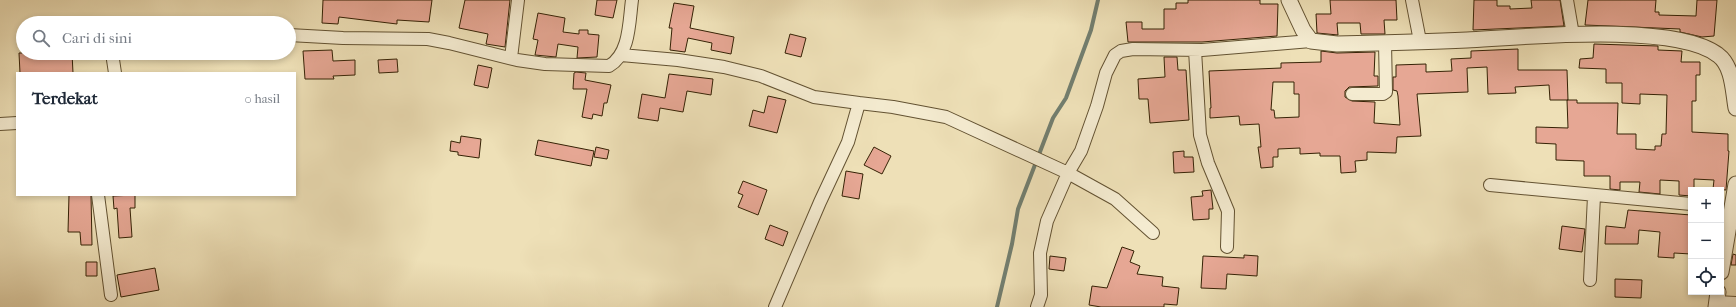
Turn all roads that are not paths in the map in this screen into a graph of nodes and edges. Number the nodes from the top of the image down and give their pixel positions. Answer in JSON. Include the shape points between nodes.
{"nodes":[{"id":1,"x":518,"y":0,"type":"edge"},
{"id":2,"x":632,"y":0,"type":"edge"},
{"id":3,"x":1289,"y":0,"type":"edge"},
{"id":4,"x":1412,"y":0,"type":"edge"},
{"id":5,"x":1567,"y":0,"type":"edge"},
{"id":6,"x":296,"y":35,"type":"edge"},
{"id":7,"x":1573,"y":35,"type":"junction"},
{"id":8,"x":1311,"y":41,"type":"junction"},
{"id":9,"x":1420,"y":41,"type":"junction"},
{"id":10,"x":1386,"y":43,"type":"junction"},
{"id":11,"x":1195,"y":50,"type":"junction"},
{"id":12,"x":621,"y":55,"type":"junction"},
{"id":13,"x":511,"y":58,"type":"junction"},
{"id":14,"x":113,"y":60,"type":"edge"},
{"id":15,"x":116,"y":72,"type":"edge"},
{"id":16,"x":1733,"y":75,"type":"edge"},
{"id":17,"x":1352,"y":94,"type":"dead end"},
{"id":18,"x":859,"y":103,"type":"junction"},
{"id":19,"x":1736,"y":108,"type":"edge"},
{"id":20,"x":16,"y":123,"type":"edge"},
{"id":21,"x":0,"y":124,"type":"edge"},
{"id":22,"x":1068,"y":173,"type":"junction"},
{"id":23,"x":1736,"y":184,"type":"edge"},
{"id":24,"x":1490,"y":185,"type":"dead end"},
{"id":25,"x":98,"y":196,"type":"edge"},
{"id":26,"x":1594,"y":196,"type":"junction"},
{"id":27,"x":1688,"y":204,"type":"edge"},
{"id":28,"x":1727,"y":209,"type":"edge"},
{"id":29,"x":1153,"y":233,"type":"dead end"},
{"id":30,"x":1227,"y":247,"type":"dead end"},
{"id":31,"x":1722,"y":259,"type":"edge"},
{"id":32,"x":1590,"y":280,"type":"dead end"},
{"id":33,"x":111,"y":295,"type":"dead end"},
{"id":34,"x":1717,"y":300,"type":"edge"},
{"id":35,"x":1736,"y":303,"type":"edge"},
{"id":36,"x":775,"y":307,"type":"edge"},
{"id":37,"x":1037,"y":307,"type":"edge"}],
"edges":[{"from":1,"to":13,"type":"street"},
{"from":2,"to":12,"type":"street"},
{"from":3,"to":8,"type":"street"},
{"from":4,"to":9,"type":"street"},
{"from":5,"to":7,"type":"street"},
{"from":6,"to":13,"type":"street","via":[[428,39]]},
{"from":7,"to":9,"type":"street"},
{"from":7,"to":16,"type":"street","via":[[1627,35],[1698,44],[1720,56]]},
{"from":8,"to":10,"type":"street","via":[[1337,44]]},
{"from":8,"to":11,"type":"street"},
{"from":9,"to":10,"type":"street"},
{"from":10,"to":17,"type":"street","via":[[1386,92]]},
{"from":11,"to":22,"type":"street","via":[[1133,49],[1115,55],[1106,73],[1080,151]]},
{"from":11,"to":30,"type":"street","via":[[1200,135],[1208,163],[1228,211]]},
{"from":12,"to":13,"type":"street","via":[[609,66],[545,64]]},
{"from":12,"to":18,"type":"street","via":[[724,67],[761,76],[814,97]]},
{"from":14,"to":15,"type":"street"},
{"from":16,"to":19,"type":"street"},
{"from":18,"to":22,"type":"street","via":[[946,117]]},
{"from":18,"to":36,"type":"street","via":[[848,142]]},
{"from":20,"to":21,"type":"street"},
{"from":22,"to":29,"type":"street","via":[[1115,199]]},
{"from":22,"to":37,"type":"street","via":[[1041,241],[1042,295]]},
{"from":23,"to":28,"type":"street"},
{"from":24,"to":26,"type":"street"},
{"from":25,"to":33,"type":"street"},
{"from":26,"to":27,"type":"street"},
{"from":26,"to":32,"type":"street"},
{"from":28,"to":31,"type":"street"},
{"from":34,"to":35,"type":"street"}]}
